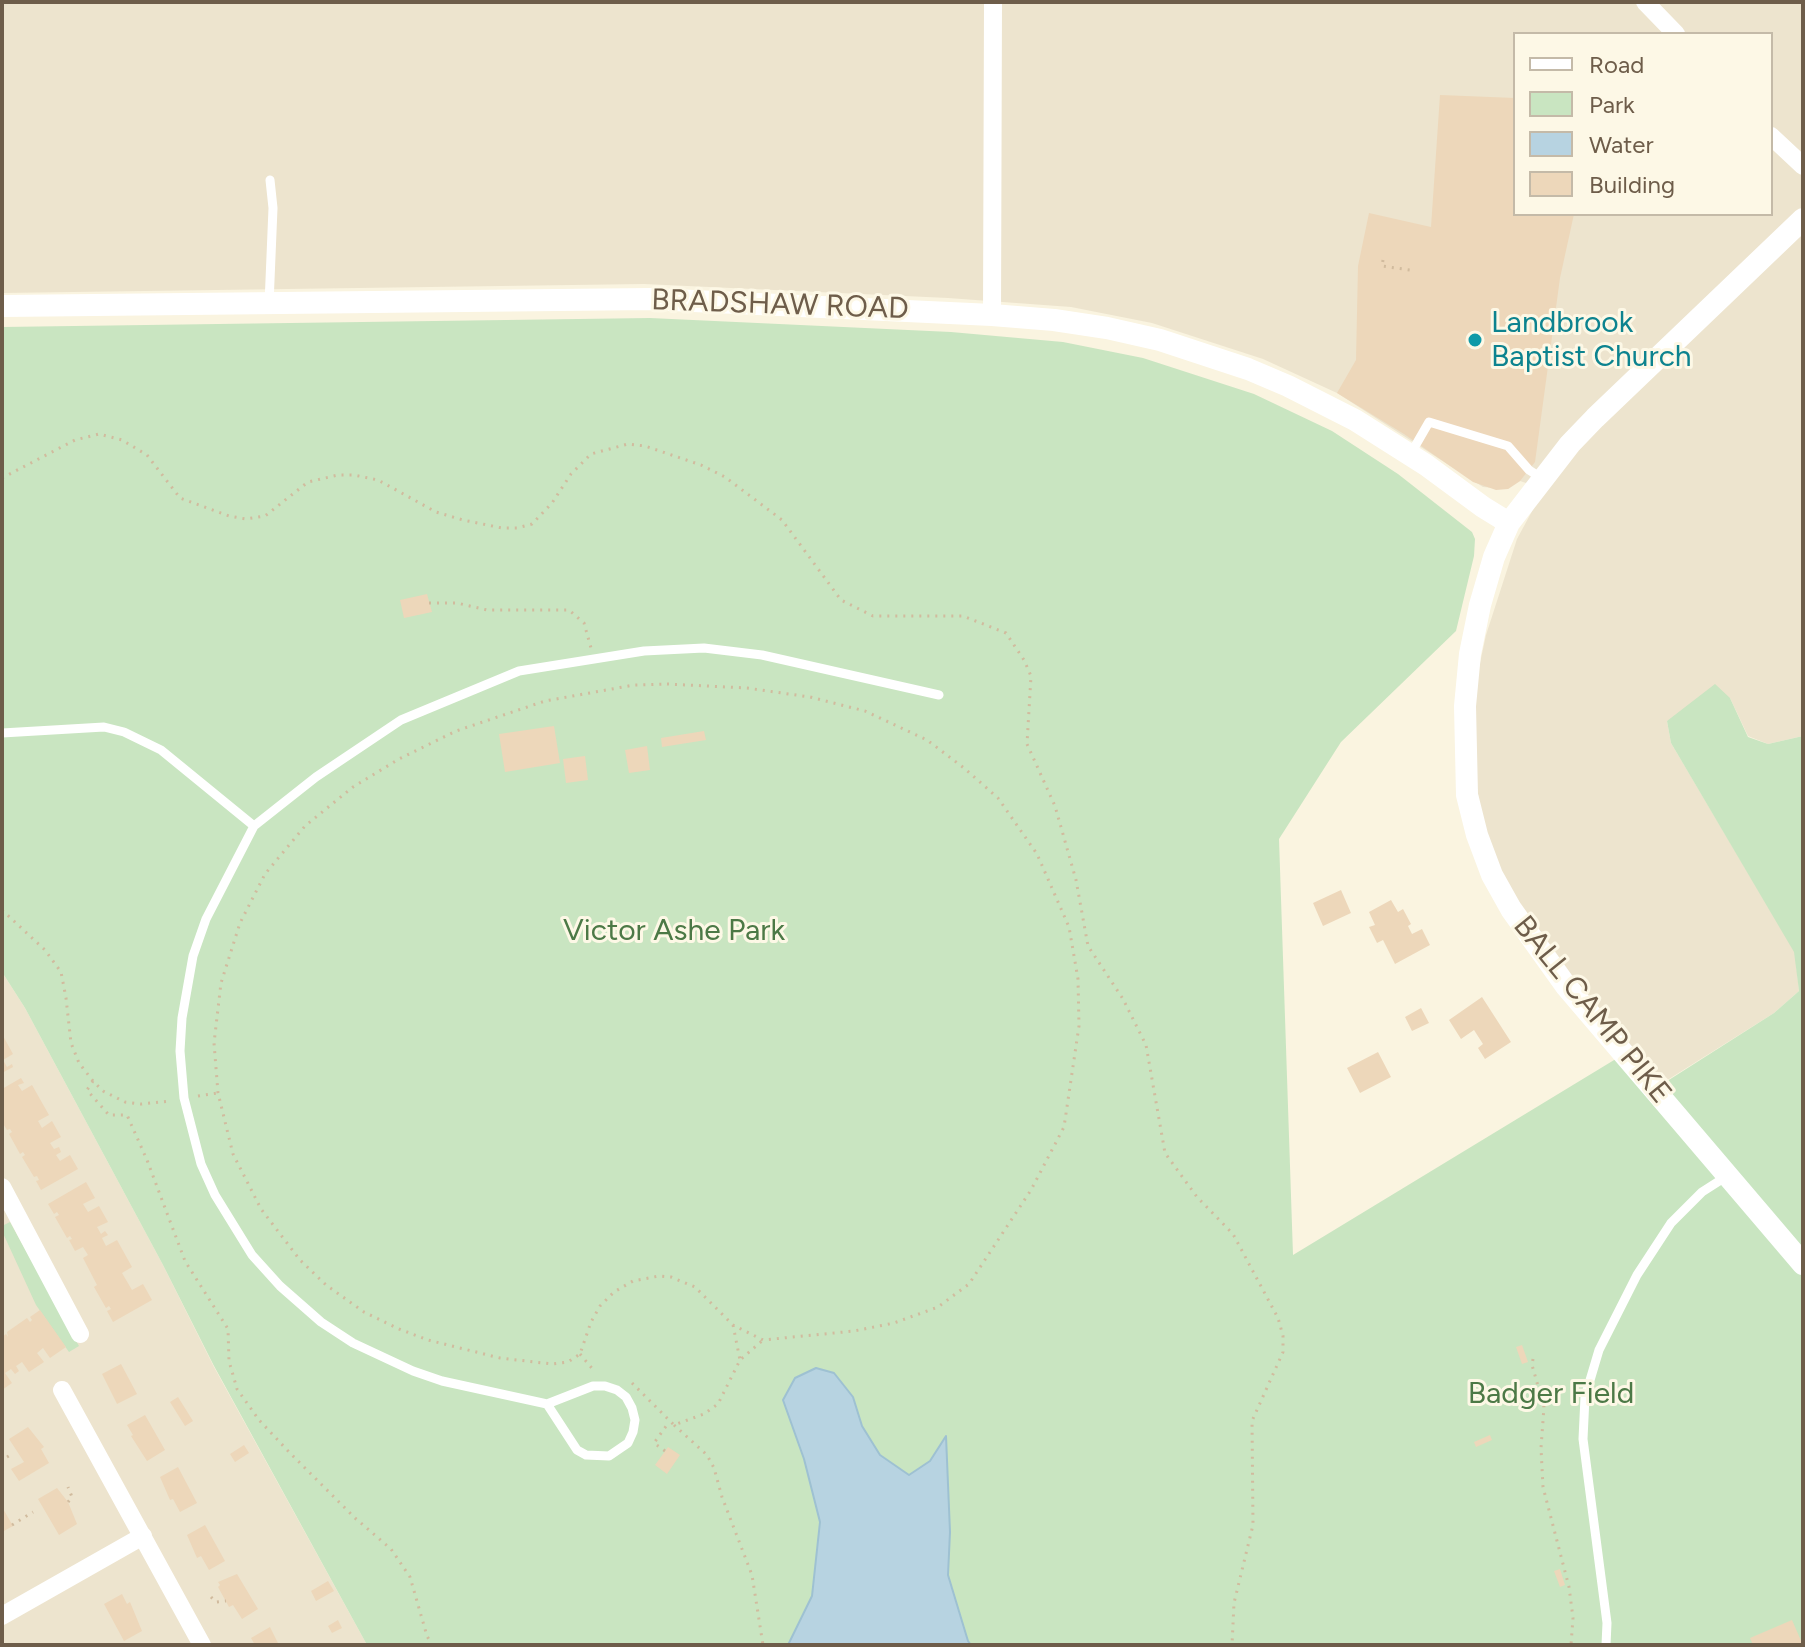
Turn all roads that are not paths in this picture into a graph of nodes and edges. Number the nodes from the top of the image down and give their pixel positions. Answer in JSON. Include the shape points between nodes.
{"nodes":[{"id":1,"x":993,"y":2,"type":"edge"},
{"id":2,"x":1645,"y":2,"type":"edge"},
{"id":3,"x":1674,"y":32,"type":"edge"},
{"id":4,"x":1773,"y":138,"type":"edge"},
{"id":5,"x":1803,"y":166,"type":"edge"},
{"id":6,"x":270,"y":180,"type":"dead end"},
{"id":7,"x":1803,"y":219,"type":"edge"},
{"id":8,"x":269,"y":304,"type":"junction"},
{"id":9,"x":2,"y":306,"type":"edge"},
{"id":10,"x":992,"y":315,"type":"junction"},
{"id":11,"x":1410,"y":455,"type":"junction"},
{"id":12,"x":1543,"y":479,"type":"junction"},
{"id":13,"x":1509,"y":523,"type":"junction"},
{"id":14,"x":939,"y":695,"type":"dead end"},
{"id":15,"x":2,"y":733,"type":"edge"},
{"id":16,"x":254,"y":826,"type":"junction"},
{"id":17,"x":1727,"y":1176,"type":"junction"},
{"id":18,"x":3,"y":1191,"type":"edge"},
{"id":19,"x":1803,"y":1264,"type":"edge"},
{"id":20,"x":80,"y":1334,"type":"dead end"},
{"id":21,"x":62,"y":1390,"type":"dead end"},
{"id":22,"x":547,"y":1404,"type":"junction"},
{"id":23,"x":143,"y":1536,"type":"junction"},
{"id":24,"x":2,"y":1616,"type":"edge"},
{"id":25,"x":202,"y":1645,"type":"edge"},
{"id":26,"x":1606,"y":1645,"type":"edge"}],
"edges":[{"from":1,"to":10,"type":"street"},
{"from":2,"to":3,"type":"street"},
{"from":4,"to":5,"type":"street"},
{"from":6,"to":8,"type":"lane"},
{"from":7,"to":12,"type":"street","name":"BALL CAMP PIKE","via":[[1595,418]]},
{"from":8,"to":9,"type":"street","name":"BRADSHAW ROAD"},
{"from":8,"to":10,"type":"street","name":"BRADSHAW ROAD","via":[[651,299]]},
{"from":10,"to":11,"type":"street","name":"BRADSHAW ROAD","via":[[1107,328],[1204,354],[1329,406]]},
{"from":11,"to":12,"type":"lane","via":[[1429,422],[1508,446]]},
{"from":11,"to":13,"type":"street","name":"BRADSHAW ROAD"},
{"from":12,"to":13,"type":"street","name":"BALL CAMP PIKE"},
{"from":13,"to":17,"type":"street","name":"BALL CAMP PIKE","via":[[1494,557],[1470,654],[1467,795],[1477,835],[1492,875],[1533,943]]},
{"from":14,"to":16,"type":"lane","via":[[762,655],[704,648],[644,651],[519,671],[401,720]]},
{"from":15,"to":16,"type":"lane","via":[[104,727],[124,732],[161,750]]},
{"from":16,"to":22,"type":"lane","via":[[193,956],[180,1051],[184,1098],[201,1164],[230,1224],[300,1305],[353,1343],[442,1381]]},
{"from":17,"to":19,"type":"street","name":"BALL CAMP PIKE"},
{"from":17,"to":26,"type":"lane","via":[[1671,1223],[1637,1275],[1599,1350],[1585,1397],[1583,1439]]},
{"from":18,"to":20,"type":"street"},
{"from":21,"to":23,"type":"street"},
{"from":22,"to":22,"type":"lane","via":[[569,1441],[586,1455],[609,1456],[628,1443],[633,1432],[635,1420],[626,1397],[605,1386]]},
{"from":23,"to":24,"type":"street"},
{"from":23,"to":25,"type":"street"}]}
